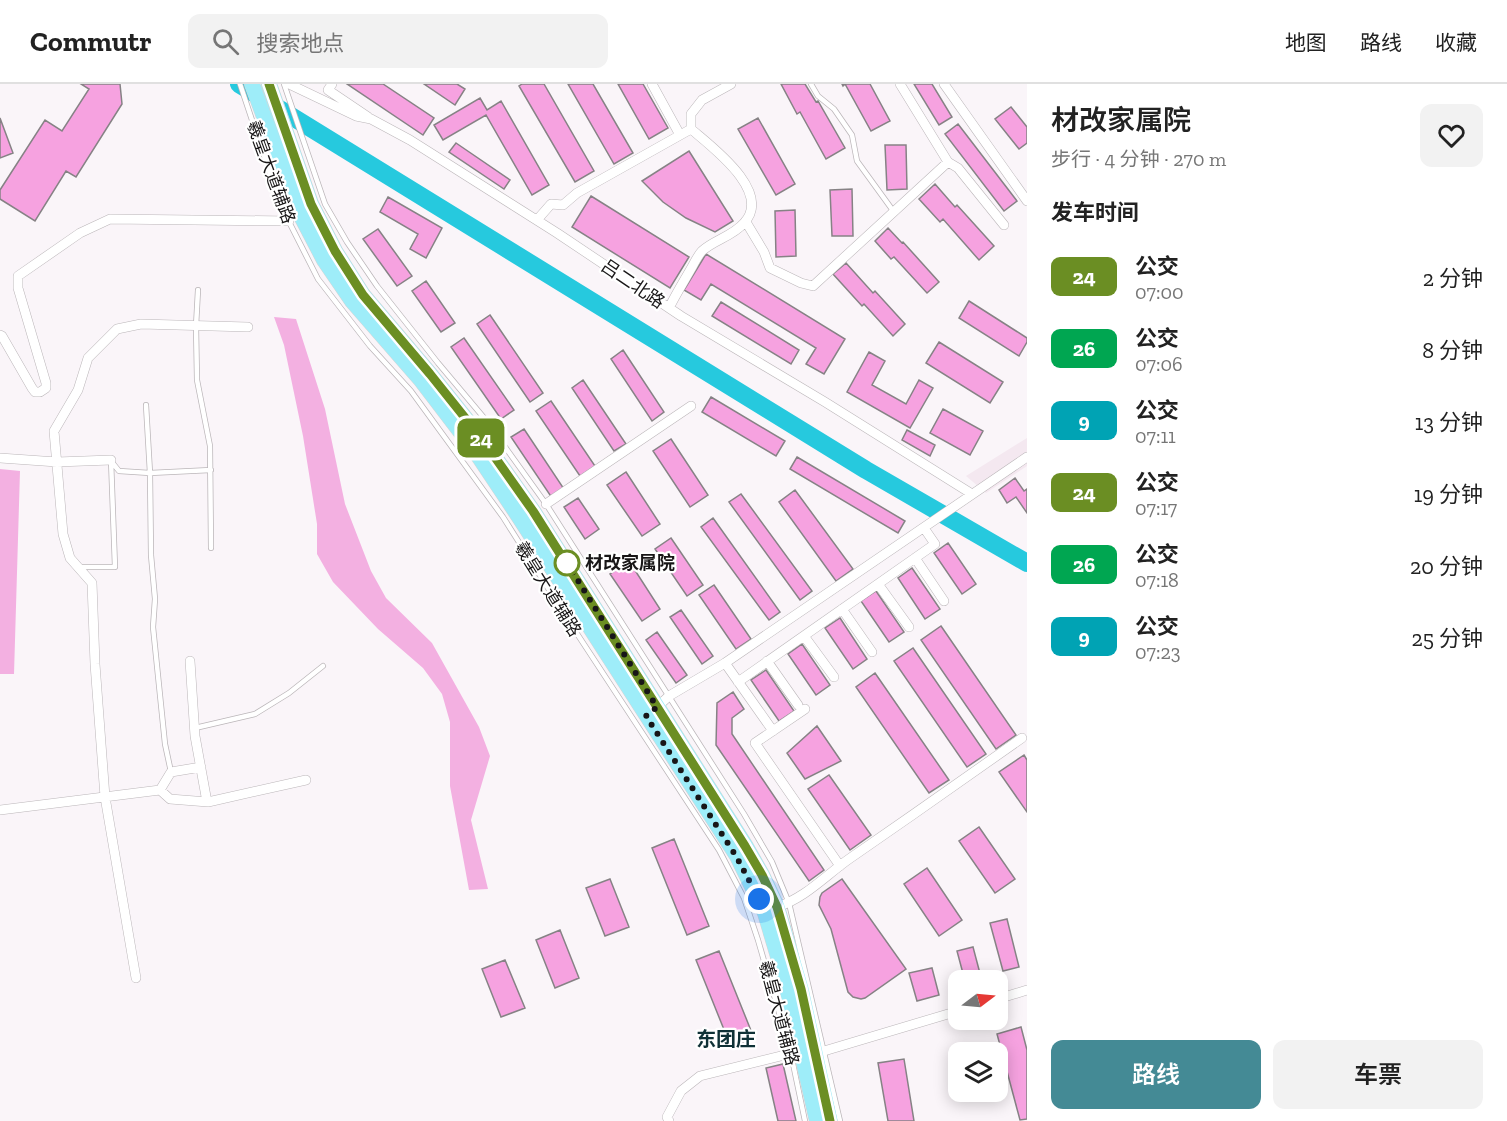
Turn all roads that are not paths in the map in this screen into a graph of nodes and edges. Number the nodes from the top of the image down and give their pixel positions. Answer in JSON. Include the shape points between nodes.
{"nodes":[{"id":1,"x":240,"y":84,"type":"edge"},
{"id":2,"x":269,"y":84,"type":"edge"},
{"id":3,"x":332,"y":84,"type":"edge"},
{"id":4,"x":652,"y":84,"type":"edge"},
{"id":5,"x":731,"y":84,"type":"edge"},
{"id":6,"x":811,"y":84,"type":"edge"},
{"id":7,"x":900,"y":84,"type":"edge"},
{"id":8,"x":944,"y":84,"type":"edge"},
{"id":9,"x":286,"y":86,"type":"edge"},
{"id":10,"x":248,"y":90,"type":"edge"},
{"id":11,"x":371,"y":119,"type":"junction"},
{"id":12,"x":691,"y":129,"type":"junction"},
{"id":13,"x":680,"y":135,"type":"junction"},
{"id":14,"x":948,"y":162,"type":"junction"},
{"id":15,"x":1027,"y":201,"type":"edge"},
{"id":16,"x":894,"y":212,"type":"junction"},
{"id":17,"x":537,"y":220,"type":"junction"},
{"id":18,"x":288,"y":221,"type":"junction"},
{"id":19,"x":746,"y":222,"type":"junction"},
{"id":20,"x":1004,"y":225,"type":"dead end"},
{"id":21,"x":198,"y":290,"type":"dead end"},
{"id":22,"x":669,"y":308,"type":"junction"},
{"id":23,"x":196,"y":326,"type":"junction"},
{"id":24,"x":248,"y":327,"type":"dead end"},
{"id":25,"x":0,"y":335,"type":"edge"},
{"id":26,"x":146,"y":405,"type":"dead end"},
{"id":27,"x":691,"y":406,"type":"dead end"},
{"id":28,"x":1027,"y":457,"type":"edge"},
{"id":29,"x":0,"y":458,"type":"edge"},
{"id":30,"x":111,"y":460,"type":"junction"},
{"id":31,"x":57,"y":462,"type":"junction"},
{"id":32,"x":211,"y":470,"type":"junction"},
{"id":33,"x":150,"y":472,"type":"junction"},
{"id":34,"x":969,"y":496,"type":"junction"},
{"id":35,"x":546,"y":504,"type":"junction"},
{"id":36,"x":924,"y":528,"type":"junction"},
{"id":37,"x":211,"y":548,"type":"dead end"},
{"id":38,"x":915,"y":558,"type":"junction"},
{"id":39,"x":78,"y":567,"type":"junction"},
{"id":40,"x":879,"y":584,"type":"junction"},
{"id":41,"x":944,"y":601,"type":"dead end"},
{"id":42,"x":842,"y":609,"type":"junction"},
{"id":43,"x":909,"y":627,"type":"dead end"},
{"id":44,"x":804,"y":636,"type":"junction"},
{"id":45,"x":872,"y":652,"type":"dead end"},
{"id":46,"x":190,"y":661,"type":"dead end"},
{"id":47,"x":767,"y":662,"type":"junction"},
{"id":48,"x":725,"y":663,"type":"junction"},
{"id":49,"x":323,"y":666,"type":"dead end"},
{"id":50,"x":834,"y":677,"type":"dead end"},
{"id":51,"x":738,"y":682,"type":"junction"},
{"id":52,"x":669,"y":696,"type":"junction"},
{"id":53,"x":652,"y":712,"type":"junction"},
{"id":54,"x":195,"y":728,"type":"junction"},
{"id":55,"x":773,"y":731,"type":"junction"},
{"id":56,"x":1022,"y":738,"type":"dead end"},
{"id":57,"x":201,"y":767,"type":"junction"},
{"id":58,"x":171,"y":772,"type":"junction"},
{"id":59,"x":306,"y":780,"type":"dead end"},
{"id":60,"x":160,"y":790,"type":"junction"},
{"id":61,"x":105,"y":797,"type":"junction"},
{"id":62,"x":207,"y":802,"type":"junction"},
{"id":63,"x":0,"y":810,"type":"edge"},
{"id":64,"x":840,"y":866,"type":"junction"},
{"id":65,"x":783,"y":905,"type":"junction"},
{"id":66,"x":136,"y":978,"type":"dead end"},
{"id":67,"x":1027,"y":990,"type":"edge"},
{"id":68,"x":1008,"y":996,"type":"edge"},
{"id":69,"x":948,"y":1014,"type":"edge"},
{"id":70,"x":808,"y":1053,"type":"junction"},
{"id":71,"x":669,"y":1121,"type":"edge"},
{"id":72,"x":805,"y":1121,"type":"edge"},
{"id":73,"x":817,"y":1121,"type":"edge"},
{"id":74,"x":830,"y":1121,"type":"edge"},
{"id":75,"x":840,"y":1121,"type":"edge"}],
"edges":[{"from":1,"to":10,"type":"lane","name":"羲皇大道辅路"},
{"from":2,"to":53,"type":"main road","via":[[311,204],[335,251],[363,295],[482,439],[533,511]]},
{"from":3,"to":11,"type":"street","via":[[328,90]]},
{"from":4,"to":13,"type":"street"},
{"from":5,"to":12,"type":"street","via":[[702,100],[691,114]]},
{"from":6,"to":16,"type":"lane","via":[[852,135],[857,161]]},
{"from":7,"to":14,"type":"street"},
{"from":8,"to":15,"type":"street"},
{"from":9,"to":11,"type":"street","name":"吕二北路"},
{"from":9,"to":35,"type":"lane","via":[[325,204],[347,242]]},
{"from":10,"to":18,"type":"lane","name":"羲皇大道辅路"},
{"from":10,"to":53,"type":"main road","via":[[260,107],[299,212],[324,260],[352,301],[420,379],[475,451]]},
{"from":11,"to":17,"type":"street","name":"吕二北路"},
{"from":12,"to":13,"type":"street"},
{"from":12,"to":19,"type":"street","via":[[726,158],[747,186],[752,204]]},
{"from":13,"to":17,"type":"street","via":[[577,193],[563,205],[551,204]]},
{"from":14,"to":16,"type":"street"},
{"from":14,"to":20,"type":"street","via":[[958,168]]},
{"from":16,"to":19,"type":"street","via":[[813,286],[770,268]]},
{"from":17,"to":22,"type":"street","name":"吕二北路"},
{"from":18,"to":25,"type":"street","via":[[110,219],[80,232],[18,276],[18,288],[46,383],[42,391],[33,390]]},
{"from":18,"to":70,"type":"lane","name":"羲皇大道辅路","via":[[318,279],[411,391],[503,517],[719,850],[744,898],[758,940]]},
{"from":19,"to":22,"type":"street","via":[[701,252]]},
{"from":21,"to":23,"type":"lane"},
{"from":22,"to":34,"type":"street","name":"吕二北路","via":[[825,402]]},
{"from":23,"to":24,"type":"street"},
{"from":23,"to":31,"type":"street","via":[[141,324],[117,329],[88,358],[78,390],[54,431]]},
{"from":23,"to":32,"type":"lane","via":[[197,380]]},
{"from":26,"to":33,"type":"lane"},
{"from":27,"to":35,"type":"street"},
{"from":28,"to":34,"type":"street"},
{"from":29,"to":31,"type":"street"},
{"from":30,"to":31,"type":"street"},
{"from":30,"to":33,"type":"lane","via":[[118,471]]},
{"from":30,"to":39,"type":"lane","via":[[115,567]]},
{"from":31,"to":39,"type":"street","via":[[63,534],[70,558]]},
{"from":32,"to":33,"type":"lane"},
{"from":32,"to":37,"type":"lane"},
{"from":33,"to":58,"type":"lane","via":[[153,627]]},
{"from":34,"to":36,"type":"street"},
{"from":35,"to":52,"type":"lane"},
{"from":36,"to":38,"type":"street","via":[[935,544]]},
{"from":36,"to":48,"type":"street"},
{"from":38,"to":40,"type":"street"},
{"from":38,"to":41,"type":"street"},
{"from":39,"to":61,"type":"street","via":[[92,583]]},
{"from":40,"to":42,"type":"street"},
{"from":40,"to":43,"type":"street"},
{"from":42,"to":44,"type":"street"},
{"from":42,"to":45,"type":"street"},
{"from":44,"to":47,"type":"street"},
{"from":44,"to":50,"type":"street"},
{"from":46,"to":54,"type":"street"},
{"from":47,"to":51,"type":"street"},
{"from":47,"to":55,"type":"street","via":[[801,707]]},
{"from":48,"to":51,"type":"street"},
{"from":48,"to":52,"type":"street"},
{"from":49,"to":54,"type":"lane","via":[[255,714]]},
{"from":51,"to":55,"type":"street"},
{"from":52,"to":53,"type":"street"},
{"from":52,"to":65,"type":"lane","via":[[772,862]]},
{"from":53,"to":65,"type":"main road"},
{"from":53,"to":70,"type":"main road","via":[[765,913]]},
{"from":54,"to":57,"type":"street"},
{"from":55,"to":64,"type":"street","via":[[755,743]]},
{"from":56,"to":64,"type":"street"},
{"from":57,"to":58,"type":"street"},
{"from":57,"to":62,"type":"street"},
{"from":58,"to":60,"type":"street"},
{"from":59,"to":62,"type":"street"},
{"from":60,"to":61,"type":"street"},
{"from":60,"to":62,"type":"street","via":[[170,799]]},
{"from":61,"to":63,"type":"street"},
{"from":61,"to":66,"type":"street"},
{"from":64,"to":65,"type":"street","via":[[804,895]]},
{"from":65,"to":70,"type":"main road","via":[[801,989]]},
{"from":67,"to":68,"type":"street"},
{"from":69,"to":70,"type":"street"},
{"from":70,"to":71,"type":"street","via":[[700,1076],[681,1091]]},
{"from":70,"to":72,"type":"lane","name":"羲皇大道辅路"},
{"from":70,"to":73,"type":"main road"},
{"from":70,"to":74,"type":"main road"},
{"from":70,"to":75,"type":"lane","name":"羲皇大道辅路"}]}
